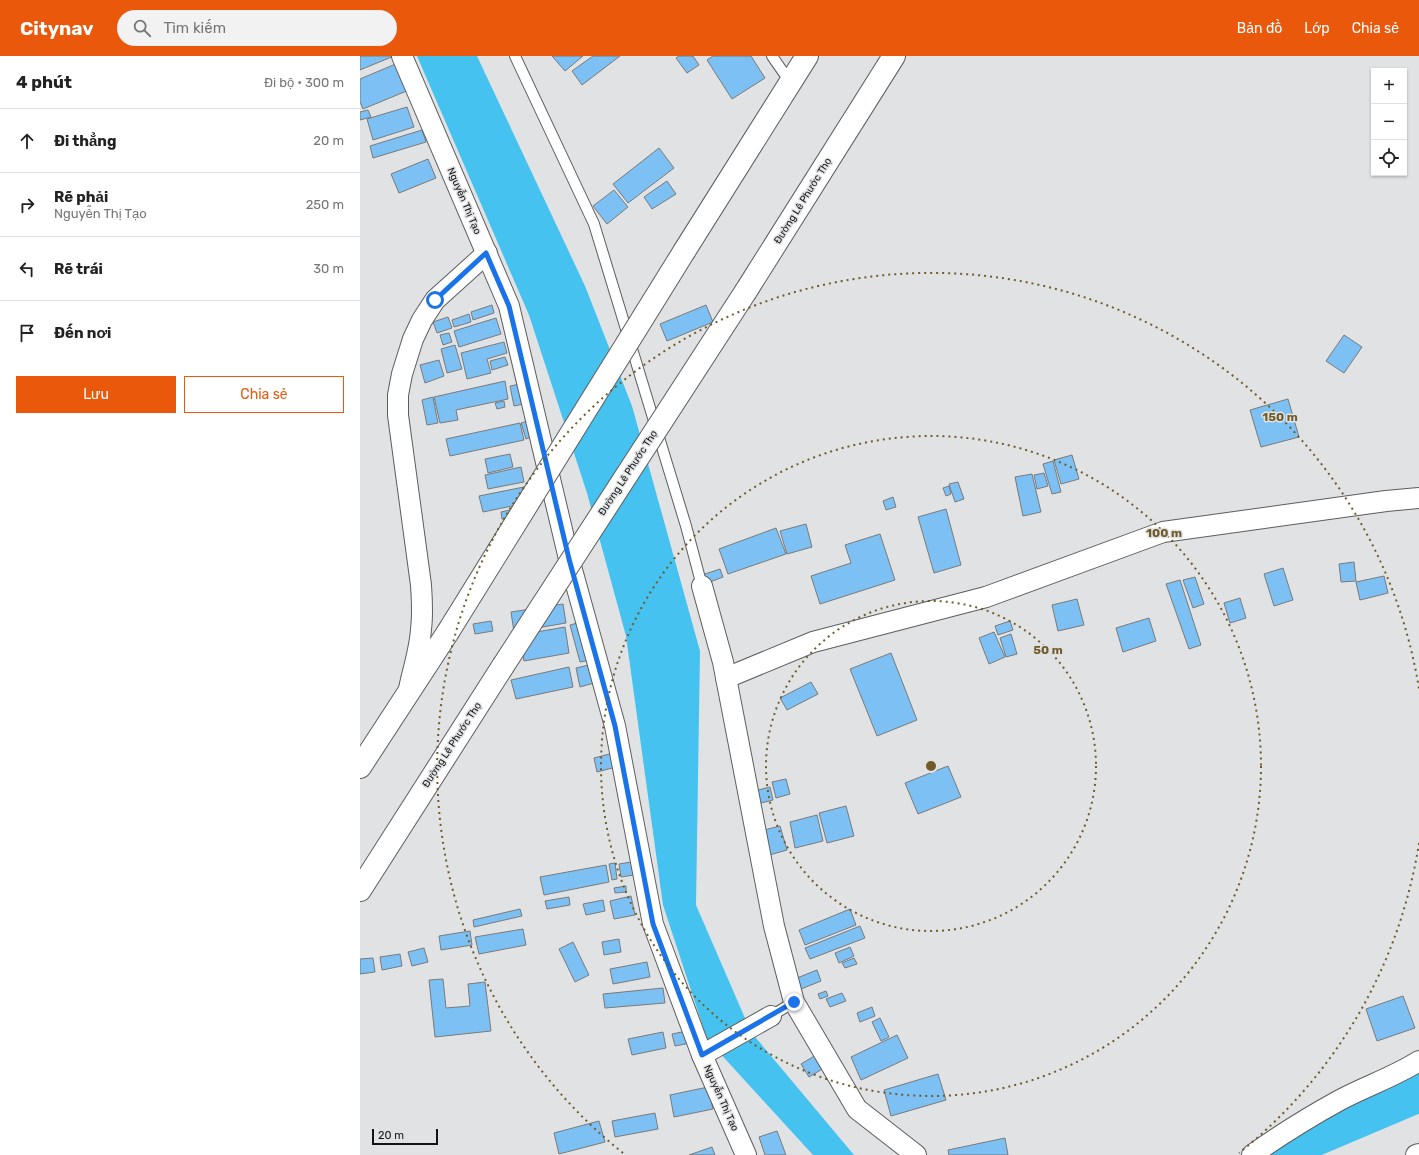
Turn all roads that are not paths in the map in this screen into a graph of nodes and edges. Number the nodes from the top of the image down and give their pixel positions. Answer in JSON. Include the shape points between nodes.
{"nodes":[{"id":1,"x":402,"y":56,"type":"edge"},
{"id":2,"x":515,"y":56,"type":"edge"},
{"id":3,"x":772,"y":56,"type":"edge"},
{"id":4,"x":807,"y":56,"type":"edge"},
{"id":5,"x":894,"y":56,"type":"edge"},
{"id":6,"x":790,"y":82,"type":"junction"},
{"id":7,"x":486,"y":253,"type":"junction"},
{"id":8,"x":1419,"y":498,"type":"edge"},
{"id":9,"x":702,"y":586,"type":"joint"},
{"id":10,"x":726,"y":678,"type":"junction"},
{"id":11,"x":407,"y":696,"type":"junction"},
{"id":12,"x":360,"y":766,"type":"edge"},
{"id":13,"x":360,"y":890,"type":"edge"},
{"id":14,"x":794,"y":1002,"type":"junction"},
{"id":15,"x":771,"y":1016,"type":"joint"},
{"id":16,"x":705,"y":1053,"type":"junction"},
{"id":17,"x":1419,"y":1061,"type":"edge"},
{"id":18,"x":1419,"y":1154,"type":"edge"},
{"id":19,"x":746,"y":1155,"type":"edge"},
{"id":20,"x":916,"y":1155,"type":"edge"},
{"id":21,"x":1252,"y":1155,"type":"edge"},
{"id":22,"x":1416,"y":1155,"type":"edge"}],
"edges":[{"from":1,"to":7,"type":"street","name":"Nguyễn Thị Tạo"},
{"from":2,"to":9,"type":"lane","via":[[594,224]]},
{"from":3,"to":6,"type":"lane"},
{"from":4,"to":6,"type":"street"},
{"from":5,"to":13,"type":"street","name":"Đường Lê Phước Thọ","bridge":true,"via":[[746,291]]},
{"from":6,"to":11,"type":"street","bridge":true},
{"from":7,"to":11,"type":"street","via":[[435,300],[422,320],[413,339],[399,388],[398,415],[422,606],[418,649]]},
{"from":7,"to":16,"type":"street","name":"Nguyễn Thị Tạo","via":[[509,306],[569,559],[615,726],[653,924]]},
{"from":8,"to":10,"type":"street","via":[[1163,532],[986,597],[813,642]]},
{"from":9,"to":10,"type":"street"},
{"from":10,"to":14,"type":"street","via":[[774,926]]},
{"from":11,"to":12,"type":"street"},
{"from":14,"to":15,"type":"lane"},
{"from":14,"to":20,"type":"street","via":[[858,1109]]},
{"from":15,"to":16,"type":"street"},
{"from":16,"to":19,"type":"street","name":"Nguyễn Thị Tạo"},
{"from":17,"to":21,"type":"street","via":[[1341,1100],[1285,1132]]},
{"from":18,"to":22,"type":"street"}]}
